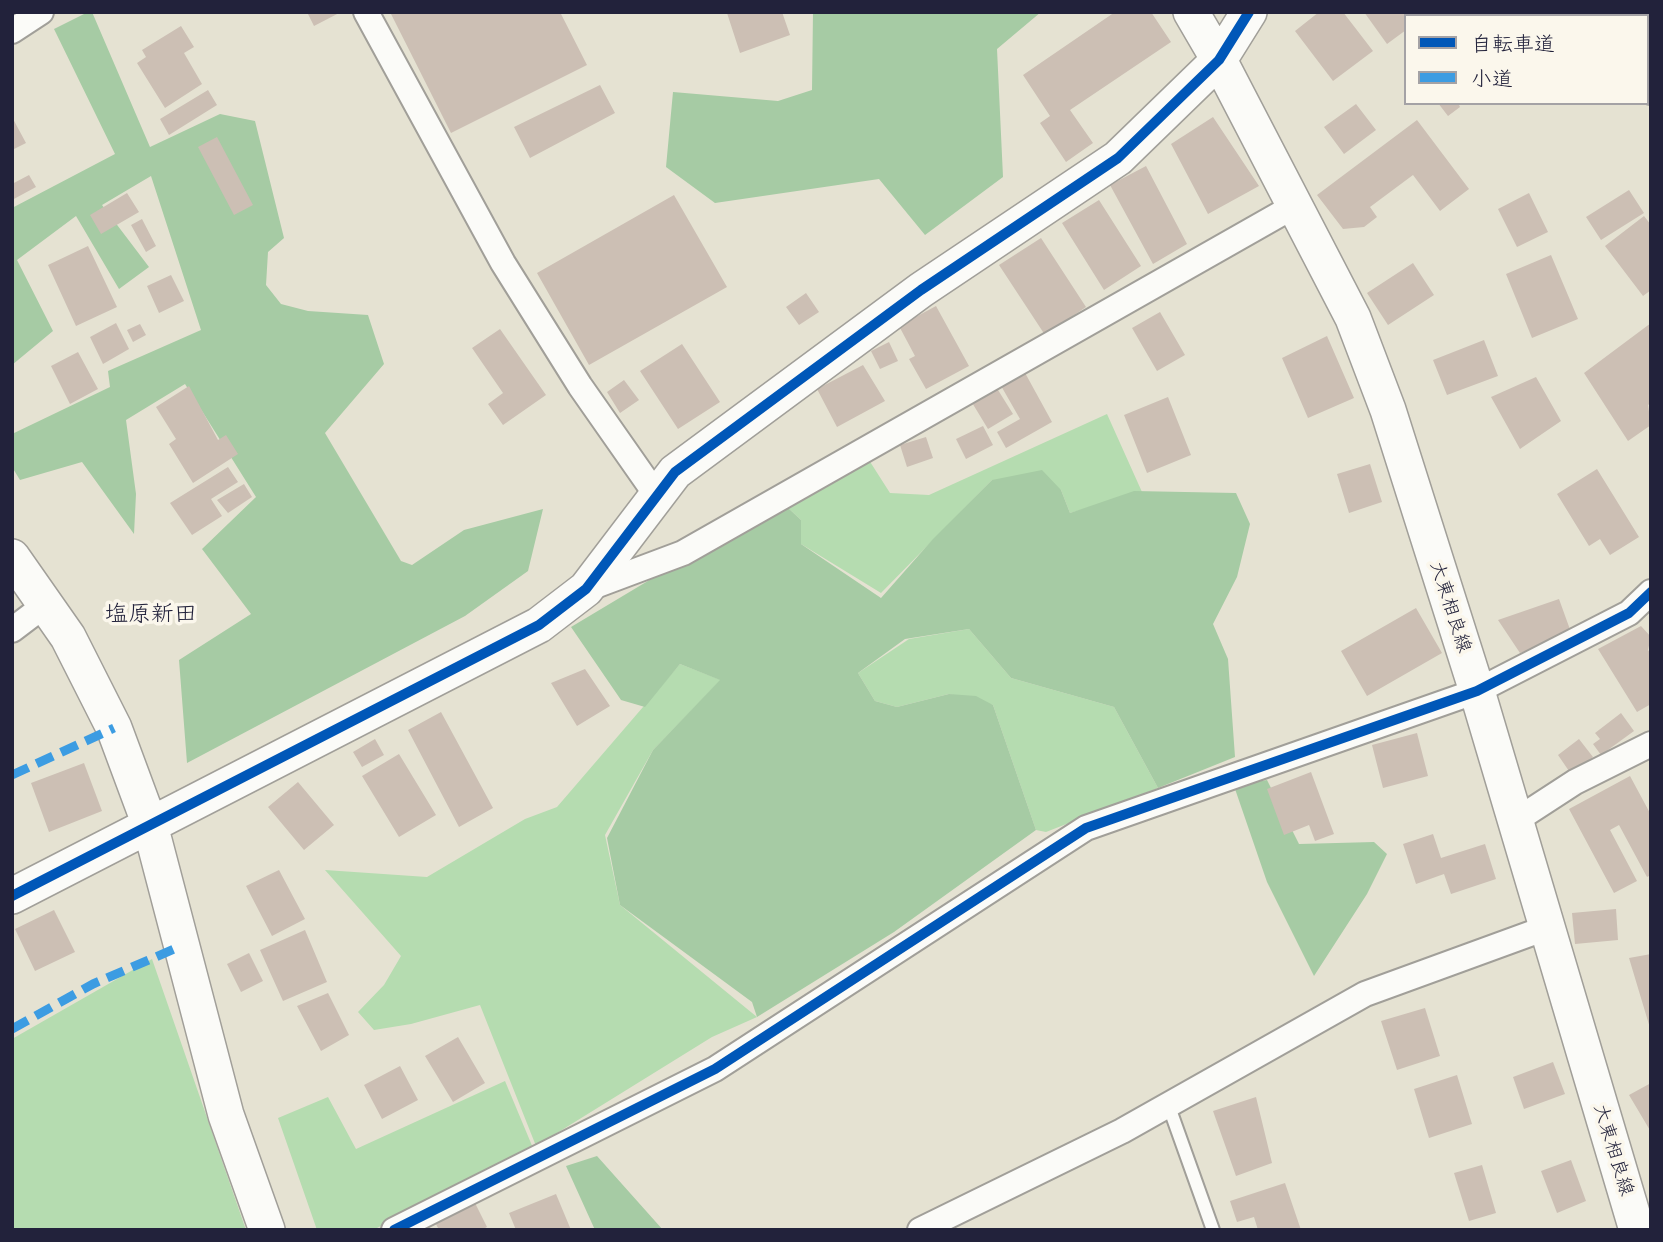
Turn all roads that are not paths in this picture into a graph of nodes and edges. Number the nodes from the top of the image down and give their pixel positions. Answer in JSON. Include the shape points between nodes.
{"nodes":[{"id":1,"x":41,"y":12,"type":"edge"},
{"id":2,"x":366,"y":12,"type":"edge"},
{"id":3,"x":1191,"y":12,"type":"edge"},
{"id":4,"x":1249,"y":12,"type":"edge"},
{"id":5,"x":12,"y":31,"type":"edge"},
{"id":6,"x":1219,"y":60,"type":"junction"},
{"id":7,"x":1296,"y":205,"type":"junction"},
{"id":8,"x":657,"y":496,"type":"junction"},
{"id":9,"x":12,"y":557,"type":"edge"},
{"id":10,"x":586,"y":589,"type":"junction"},
{"id":11,"x":1651,"y":592,"type":"edge"},
{"id":12,"x":46,"y":605,"type":"junction"},
{"id":13,"x":12,"y":630,"type":"edge"},
{"id":14,"x":1477,"y":691,"type":"junction"},
{"id":15,"x":1651,"y":744,"type":"edge"},
{"id":16,"x":1515,"y":821,"type":"junction"},
{"id":17,"x":150,"y":825,"type":"junction"},
{"id":18,"x":12,"y":896,"type":"edge"},
{"id":19,"x":1546,"y":928,"type":"junction"},
{"id":20,"x":1168,"y":1104,"type":"junction"},
{"id":21,"x":267,"y":1230,"type":"edge"},
{"id":22,"x":394,"y":1230,"type":"edge"},
{"id":23,"x":920,"y":1230,"type":"edge"},
{"id":24,"x":1213,"y":1230,"type":"edge"},
{"id":25,"x":1637,"y":1230,"type":"edge"}],
"edges":[{"from":1,"to":5,"type":"street"},
{"from":2,"to":8,"type":"street","via":[[503,263],[580,386]]},
{"from":3,"to":6,"type":"street","name":"大東相良線"},
{"from":4,"to":6,"type":"street"},
{"from":6,"to":7,"type":"street","name":"大東相良線"},
{"from":6,"to":8,"type":"street","via":[[1118,158],[921,290],[675,472]]},
{"from":7,"to":10,"type":"street","via":[[683,553]]},
{"from":7,"to":14,"type":"street","name":"大東相良線","via":[[1353,318],[1388,410]]},
{"from":8,"to":10,"type":"street"},
{"from":9,"to":12,"type":"street"},
{"from":10,"to":17,"type":"street","via":[[539,625]]},
{"from":11,"to":14,"type":"street","via":[[1629,613]]},
{"from":12,"to":13,"type":"street"},
{"from":12,"to":17,"type":"street","via":[[68,637],[114,728]]},
{"from":14,"to":16,"type":"street","name":"大東相良線"},
{"from":14,"to":22,"type":"street","via":[[1086,828],[715,1069]]},
{"from":15,"to":16,"type":"street","via":[[1575,782]]},
{"from":16,"to":19,"type":"street","name":"大東相良線"},
{"from":17,"to":18,"type":"street"},
{"from":17,"to":21,"type":"street","via":[[226,1115]]},
{"from":19,"to":20,"type":"street","via":[[1365,994]]},
{"from":19,"to":25,"type":"street","name":"大東相良線"},
{"from":20,"to":23,"type":"street"},
{"from":20,"to":24,"type":"lane"}]}
